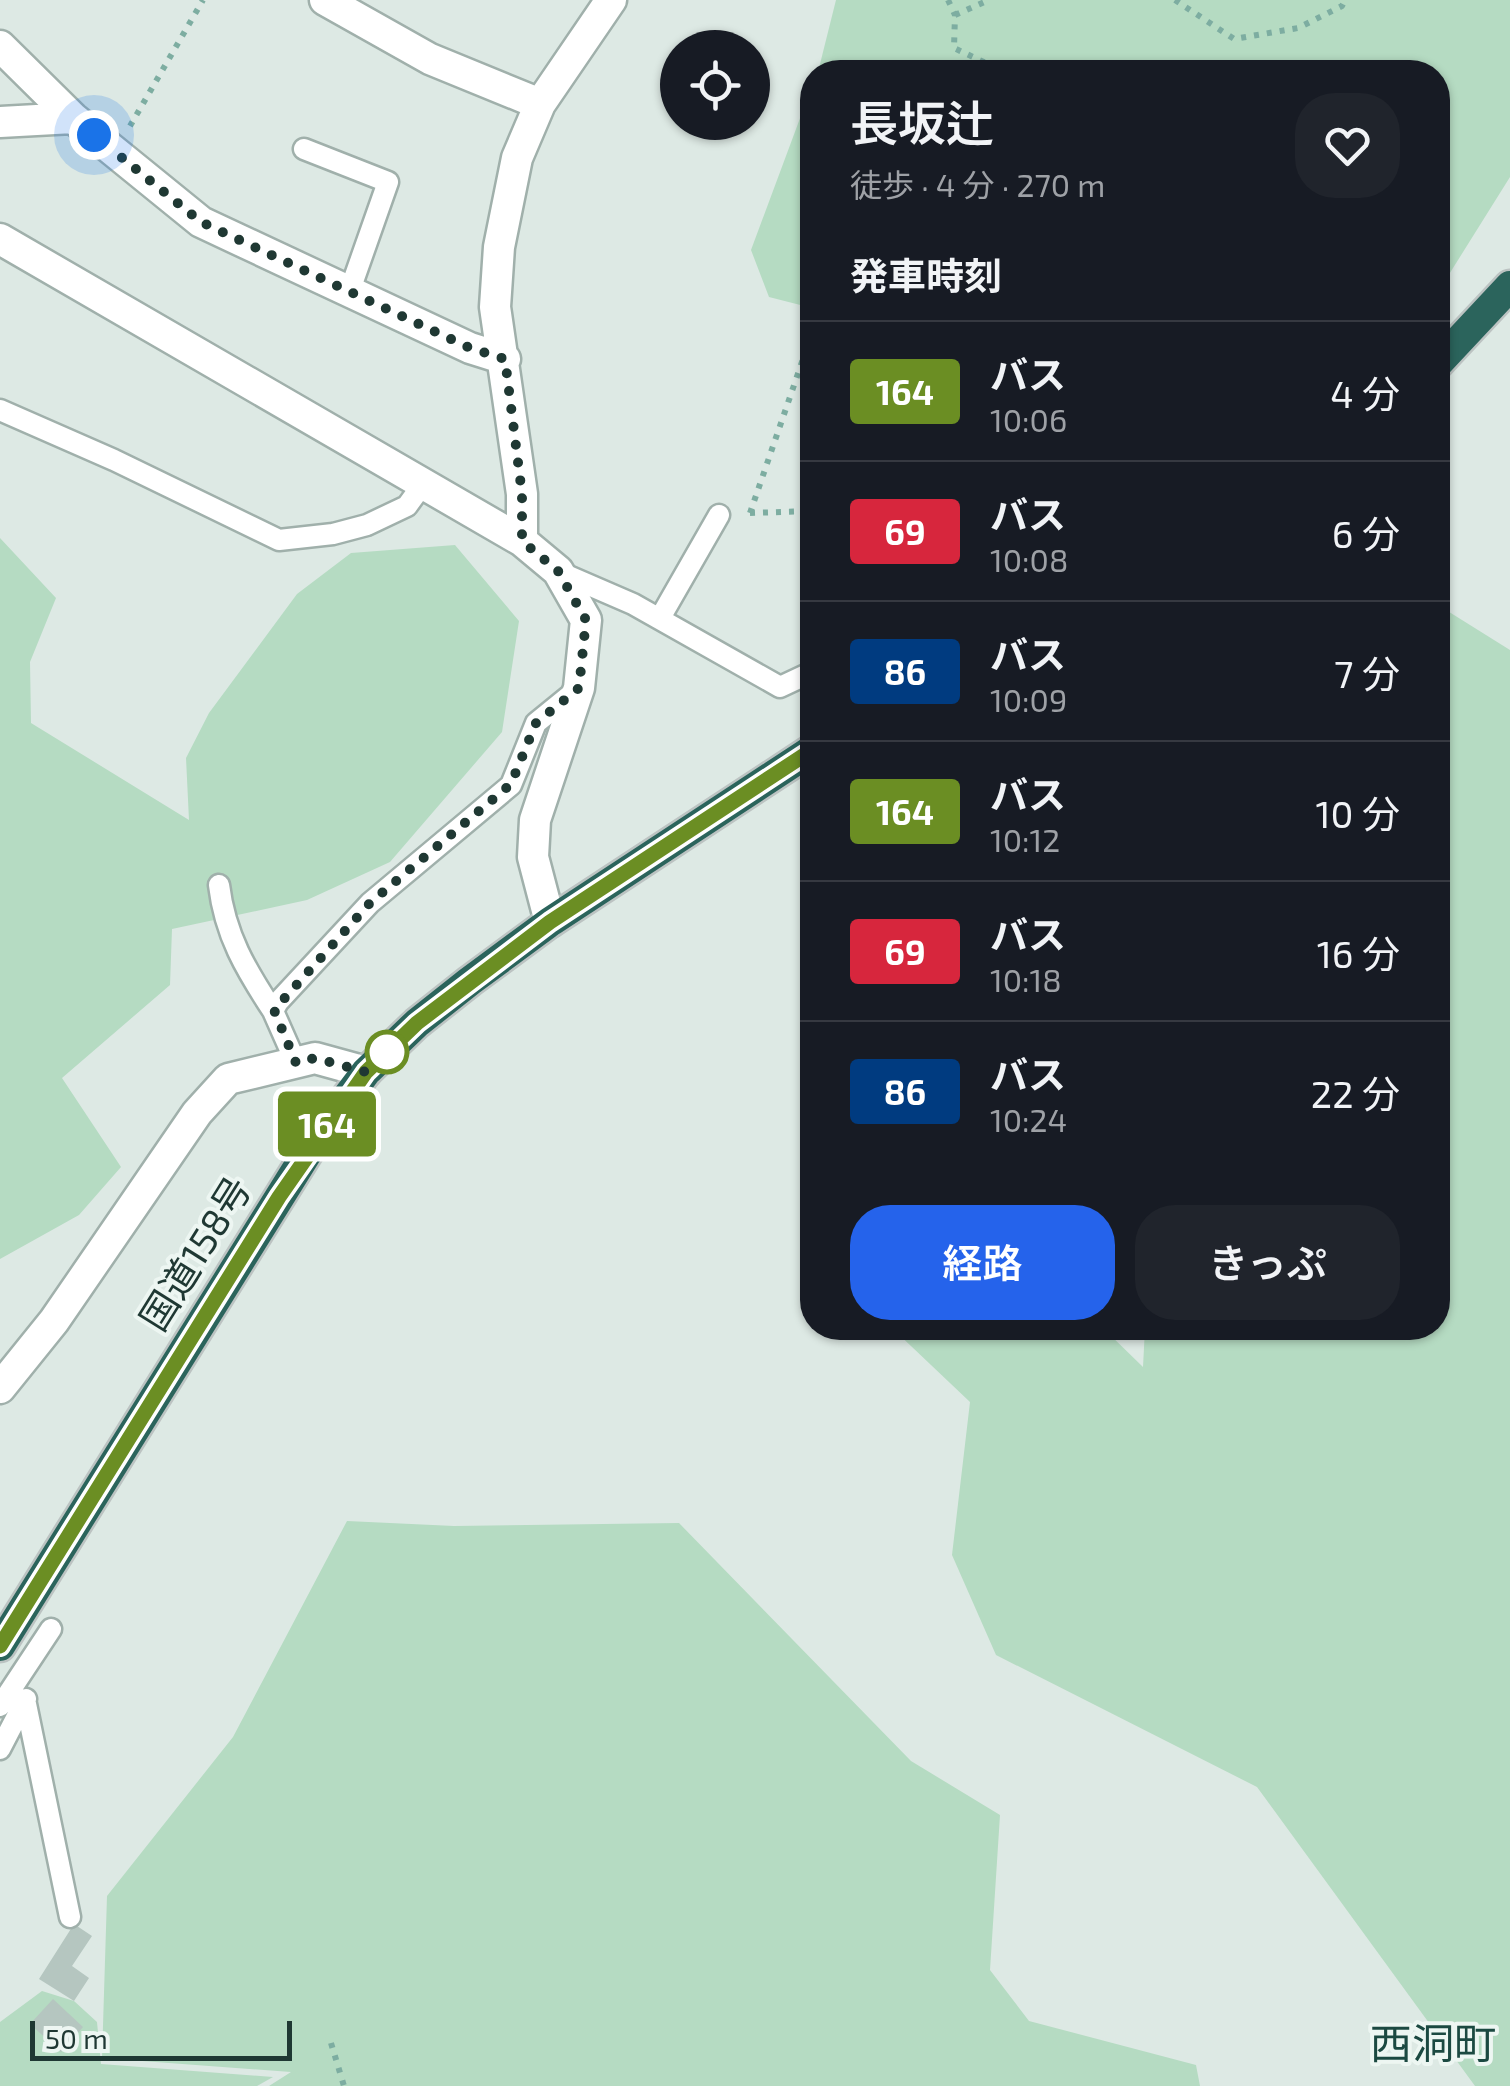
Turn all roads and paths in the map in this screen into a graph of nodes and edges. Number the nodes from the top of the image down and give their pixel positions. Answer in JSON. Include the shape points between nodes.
{"nodes":[{"id":1,"x":203,"y":0,"type":"edge"},
{"id":2,"x":325,"y":0,"type":"edge"},
{"id":3,"x":611,"y":0,"type":"edge"},
{"id":4,"x":948,"y":0,"type":"edge"},
{"id":5,"x":988,"y":0,"type":"edge"},
{"id":6,"x":1175,"y":0,"type":"edge"},
{"id":7,"x":1345,"y":0,"type":"edge"},
{"id":8,"x":955,"y":15,"type":"junction"},
{"id":9,"x":0,"y":46,"type":"edge"},
{"id":10,"x":980,"y":60,"type":"edge"},
{"id":11,"x":540,"y":104,"type":"junction"},
{"id":12,"x":73,"y":118,"type":"junction"},
{"id":13,"x":0,"y":122,"type":"edge"},
{"id":14,"x":304,"y":149,"type":"dead end"},
{"id":15,"x":114,"y":153,"type":"junction"},
{"id":16,"x":0,"y":239,"type":"edge"},
{"id":17,"x":1510,"y":286,"type":"edge"},
{"id":18,"x":350,"y":290,"type":"junction"},
{"id":19,"x":1450,"y":350,"type":"edge"},
{"id":20,"x":505,"y":359,"type":"junction"},
{"id":21,"x":800,"y":368,"type":"edge"},
{"id":22,"x":0,"y":410,"type":"edge"},
{"id":23,"x":423,"y":484,"type":"junction"},
{"id":24,"x":800,"y":511,"type":"edge"},
{"id":25,"x":750,"y":513,"type":"junction"},
{"id":26,"x":719,"y":514,"type":"joint"},
{"id":27,"x":522,"y":541,"type":"junction"},
{"id":28,"x":558,"y":571,"type":"junction"},
{"id":29,"x":660,"y":618,"type":"junction"},
{"id":30,"x":800,"y":678,"type":"edge"},
{"id":31,"x":579,"y":688,"type":"junction"},
{"id":32,"x":800,"y":758,"type":"edge"},
{"id":33,"x":219,"y":885,"type":"dead end"},
{"id":34,"x":550,"y":922,"type":"junction"},
{"id":35,"x":274,"y":1010,"type":"junction"},
{"id":36,"x":296,"y":1063,"type":"junction"},
{"id":37,"x":366,"y":1072,"type":"junction"},
{"id":38,"x":0,"y":1388,"type":"edge"},
{"id":39,"x":50,"y":1629,"type":"dead end"},
{"id":40,"x":0,"y":1646,"type":"edge"},
{"id":41,"x":26,"y":1667,"type":"junction"},
{"id":42,"x":26,"y":1704,"type":"junction"},
{"id":43,"x":0,"y":1706,"type":"edge"},
{"id":44,"x":0,"y":1749,"type":"edge"},
{"id":45,"x":70,"y":1918,"type":"dead end"},
{"id":46,"x":332,"y":2042,"type":"dead end"},
{"id":47,"x":344,"y":2086,"type":"edge"}],
"edges":[{"from":1,"to":15,"type":"path"},
{"from":2,"to":11,"type":"street","via":[[430,59]]},
{"from":3,"to":11,"type":"street"},
{"from":4,"to":8,"type":"path"},
{"from":5,"to":8,"type":"path"},
{"from":6,"to":7,"type":"path","via":[[1234,39],[1298,28]]},
{"from":8,"to":10,"type":"path","via":[[954,48]]},
{"from":9,"to":12,"type":"street"},
{"from":11,"to":20,"type":"street","via":[[518,158],[499,247],[495,306]]},
{"from":12,"to":13,"type":"street"},
{"from":12,"to":15,"type":"street"},
{"from":14,"to":18,"type":"lane","via":[[388,182]]},
{"from":15,"to":18,"type":"street","via":[[201,222]]},
{"from":16,"to":23,"type":"street"},
{"from":17,"to":19,"type":"highway"},
{"from":18,"to":20,"type":"street"},
{"from":20,"to":27,"type":"street"},
{"from":21,"to":25,"type":"path"},
{"from":22,"to":23,"type":"lane","via":[[279,540],[367,524],[407,506]]},
{"from":23,"to":27,"type":"street"},
{"from":24,"to":25,"type":"path"},
{"from":25,"to":26,"type":"path"},
{"from":26,"to":29,"type":"lane"},
{"from":27,"to":28,"type":"street"},
{"from":28,"to":29,"type":"lane"},
{"from":28,"to":31,"type":"street","via":[[586,620]]},
{"from":29,"to":30,"type":"lane","via":[[780,688]]},
{"from":31,"to":34,"type":"street","via":[[535,820],[532,856]]},
{"from":31,"to":35,"type":"lane","via":[[536,723],[511,784],[370,903]]},
{"from":32,"to":34,"type":"highway","name":"国道158号"},
{"from":33,"to":35,"type":"lane","via":[[239,960]]},
{"from":34,"to":37,"type":"highway","name":"国道158号","via":[[417,1023]]},
{"from":35,"to":36,"type":"lane"},
{"from":36,"to":37,"type":"street","via":[[315,1058]]},
{"from":36,"to":38,"type":"street","via":[[228,1079],[197,1113]]},
{"from":37,"to":40,"type":"highway","name":"国道158号","via":[[279,1197]]},
{"from":39,"to":41,"type":"lane"},
{"from":41,"to":42,"type":"lane"},
{"from":41,"to":43,"type":"lane"},
{"from":42,"to":44,"type":"lane"},
{"from":42,"to":45,"type":"lane"},
{"from":46,"to":47,"type":"path"}]}
